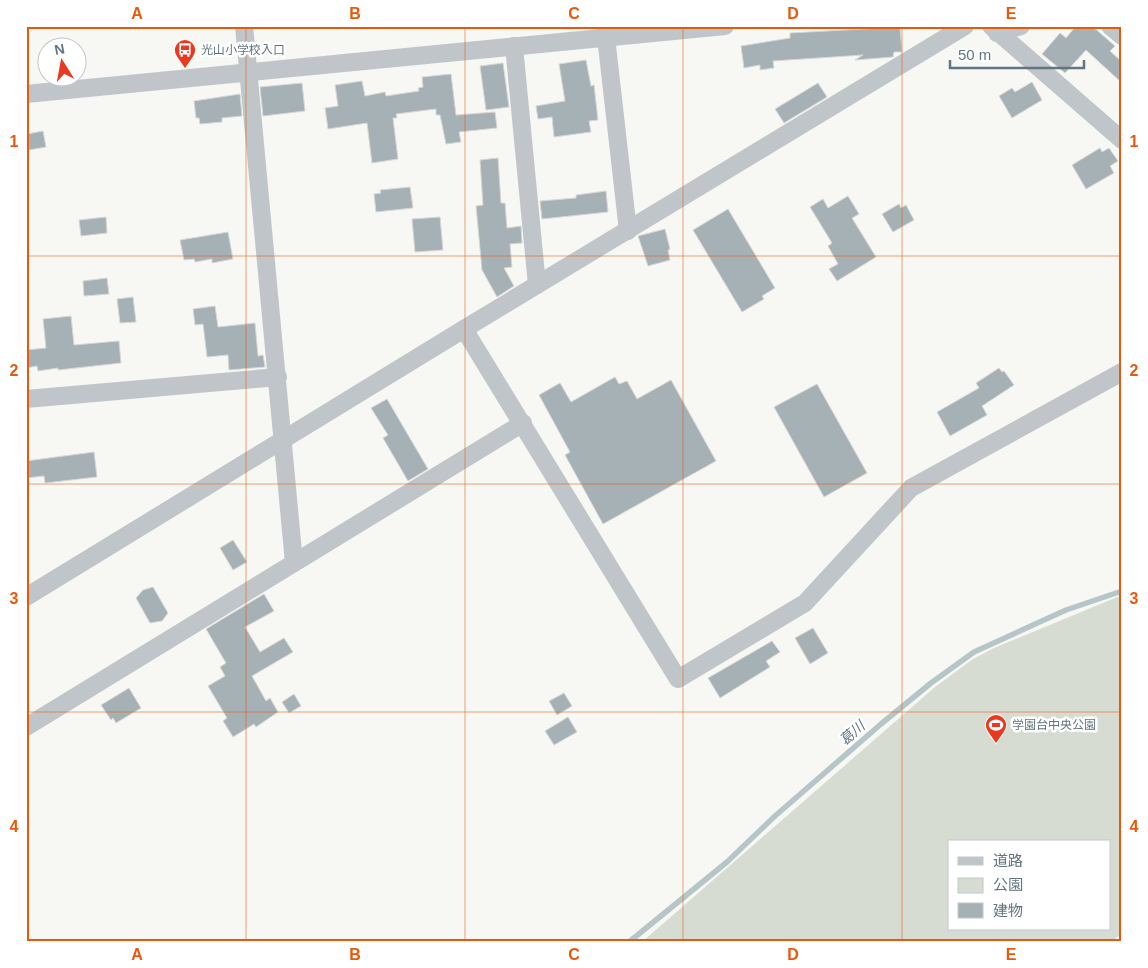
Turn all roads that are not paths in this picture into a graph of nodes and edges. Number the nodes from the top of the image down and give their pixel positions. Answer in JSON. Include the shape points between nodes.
{"nodes":[{"id":1,"x":244,"y":26,"type":"edge"},
{"id":2,"x":725,"y":26,"type":"edge"},
{"id":3,"x":965,"y":26,"type":"edge"},
{"id":4,"x":1021,"y":26,"type":"edge"},
{"id":5,"x":1110,"y":26,"type":"edge"},
{"id":6,"x":994,"y":30,"type":"edge"},
{"id":7,"x":605,"y":32,"type":"edge"},
{"id":8,"x":1122,"y":36,"type":"edge"},
{"id":9,"x":514,"y":46,"type":"junction"},
{"id":10,"x":249,"y":73,"type":"junction"},
{"id":11,"x":26,"y":94,"type":"edge"},
{"id":12,"x":1122,"y":140,"type":"edge"},
{"id":13,"x":628,"y":231,"type":"junction"},
{"id":14,"x":537,"y":285,"type":"junction"},
{"id":15,"x":464,"y":329,"type":"junction"},
{"id":16,"x":1122,"y":372,"type":"edge"},
{"id":17,"x":278,"y":377,"type":"junction"},
{"id":18,"x":26,"y":399,"type":"edge"},
{"id":19,"x":523,"y":424,"type":"junction"},
{"id":20,"x":282,"y":440,"type":"junction"},
{"id":21,"x":294,"y":563,"type":"junction"},
{"id":22,"x":26,"y":597,"type":"edge"},
{"id":23,"x":26,"y":727,"type":"edge"}],
"edges":[{"from":1,"to":10,"type":"street"},
{"from":2,"to":7,"type":"street"},
{"from":3,"to":13,"type":"street"},
{"from":4,"to":6,"type":"street"},
{"from":5,"to":8,"type":"street"},
{"from":6,"to":12,"type":"street"},
{"from":7,"to":9,"type":"street"},
{"from":7,"to":13,"type":"street"},
{"from":9,"to":10,"type":"street"},
{"from":9,"to":14,"type":"street"},
{"from":10,"to":11,"type":"street"},
{"from":10,"to":17,"type":"street"},
{"from":13,"to":14,"type":"street"},
{"from":14,"to":15,"type":"street"},
{"from":15,"to":19,"type":"street"},
{"from":15,"to":20,"type":"street"},
{"from":16,"to":19,"type":"street","via":[[911,488],[805,604],[678,680]]},
{"from":17,"to":18,"type":"street"},
{"from":17,"to":20,"type":"street"},
{"from":19,"to":21,"type":"street"},
{"from":20,"to":21,"type":"street"},
{"from":20,"to":22,"type":"street"},
{"from":21,"to":23,"type":"street"}]}
